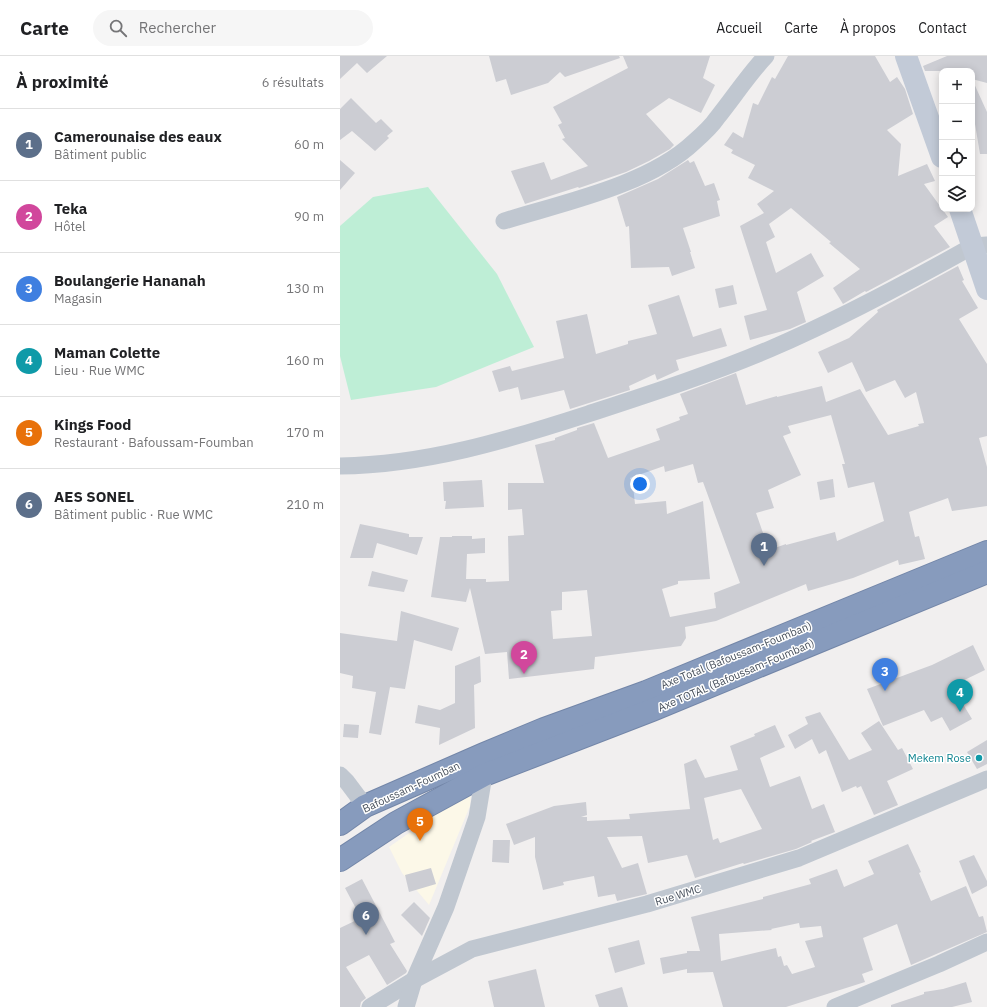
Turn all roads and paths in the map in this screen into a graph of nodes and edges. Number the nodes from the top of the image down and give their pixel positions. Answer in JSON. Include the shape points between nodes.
{"nodes":[{"id":1,"x":766,"y":56,"type":"edge"},
{"id":2,"x":906,"y":56,"type":"edge"},
{"id":3,"x":939,"y":149,"type":"edge"},
{"id":4,"x":962,"y":212,"type":"edge"},
{"id":5,"x":504,"y":221,"type":"dead end"},
{"id":6,"x":980,"y":246,"type":"edge"},
{"id":7,"x":987,"y":289,"type":"edge"},
{"id":8,"x":340,"y":466,"type":"edge"},
{"id":9,"x":987,"y":552,"type":"edge"},
{"id":10,"x":987,"y":572,"type":"edge"},
{"id":11,"x":957,"y":574,"type":"junction"},
{"id":12,"x":484,"y":764,"type":"junction"},
{"id":13,"x":987,"y":779,"type":"edge"},
{"id":14,"x":342,"y":780,"type":"edge"},
{"id":15,"x":365,"y":806,"type":"junction"},
{"id":16,"x":340,"y":824,"type":"edge"},
{"id":17,"x":340,"y":860,"type":"edge"},
{"id":18,"x":987,"y":942,"type":"edge"},
{"id":19,"x":414,"y":980,"type":"junction"},
{"id":20,"x":370,"y":1007,"type":"edge"},
{"id":21,"x":406,"y":1007,"type":"edge"},
{"id":22,"x":835,"y":1007,"type":"edge"}],
"edges":[{"from":1,"to":5,"type":"street","via":[[716,120],[692,144],[669,161],[629,182]]},
{"from":2,"to":3,"type":"street"},
{"from":4,"to":6,"type":"street"},
{"from":6,"to":7,"type":"street"},
{"from":6,"to":8,"type":"street","via":[[770,349],[683,383],[519,436],[426,458],[368,466]]},
{"from":9,"to":11,"type":"highway"},
{"from":10,"to":11,"type":"highway","name":"Axe TOTAL (Bafoussam-Foumban)"},
{"from":11,"to":12,"type":"highway","name":"Axe TOTAL (Bafoussam-Foumban)","via":[[652,710]]},
{"from":12,"to":15,"type":"highway","name":"Bafoussam-Foumban"},
{"from":12,"to":17,"type":"highway","name":"Bafoussam-Foumban"},
{"from":12,"to":19,"type":"street","via":[[477,817],[446,907]]},
{"from":13,"to":19,"type":"street","name":"Rue WMC","via":[[799,858],[647,904],[472,949]]},
{"from":14,"to":15,"type":"street"},
{"from":15,"to":16,"type":"highway","name":"Bafoussam-Foumban"},
{"from":18,"to":22,"type":"street"},
{"from":19,"to":20,"type":"street","name":"Rue WMC"},
{"from":19,"to":21,"type":"street"}]}
